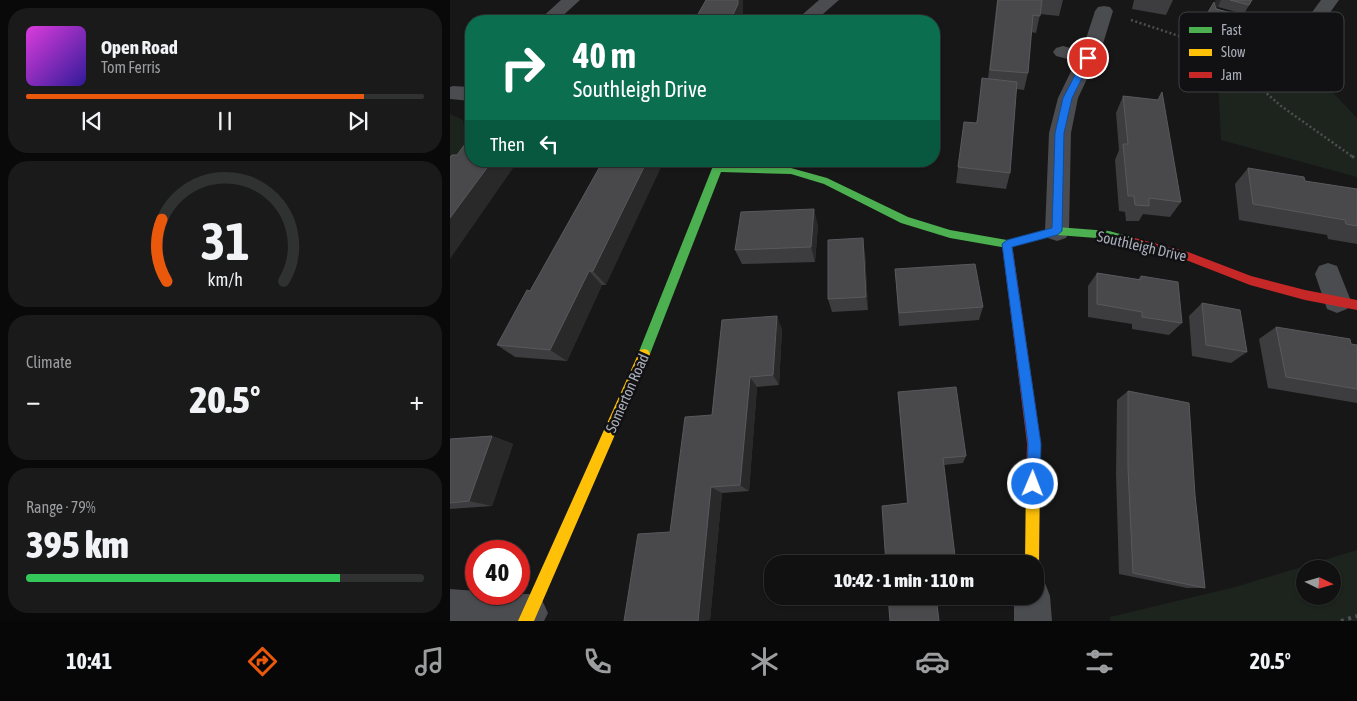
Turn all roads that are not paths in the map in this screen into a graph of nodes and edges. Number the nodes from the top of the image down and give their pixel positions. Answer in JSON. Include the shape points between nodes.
{"nodes":[{"id":1,"x":571,"y":0,"type":"edge"},
{"id":2,"x":830,"y":0,"type":"edge"},
{"id":3,"x":1330,"y":0,"type":"edge"},
{"id":4,"x":1104,"y":11,"type":"road end"},
{"id":5,"x":1321,"y":12,"type":"edge"},
{"id":6,"x":554,"y":15,"type":"edge"},
{"id":7,"x":811,"y":15,"type":"edge"},
{"id":8,"x":1063,"y":52,"type":"dead end"},
{"id":9,"x":1088,"y":58,"type":"junction"},
{"id":10,"x":717,"y":167,"type":"edge"},
{"id":11,"x":749,"y":167,"type":"edge"},
{"id":12,"x":1057,"y":231,"type":"junction"},
{"id":13,"x":1007,"y":244,"type":"junction"},
{"id":14,"x":1328,"y":274,"type":"dead end"},
{"id":15,"x":1347,"y":303,"type":"edge"},
{"id":16,"x":1032,"y":555,"type":"edge"},
{"id":17,"x":1032,"y":605,"type":"edge"},
{"id":18,"x":450,"y":608,"type":"edge"},
{"id":19,"x":528,"y":617,"type":"edge"},
{"id":20,"x":1033,"y":621,"type":"edge"}],
"edges":[{"from":1,"to":6,"type":"street"},
{"from":2,"to":7,"type":"street"},
{"from":3,"to":5,"type":"street"},
{"from":4,"to":9,"type":"street"},
{"from":8,"to":9,"type":"street"},
{"from":9,"to":12,"type":"street","via":[[1068,98],[1060,133]]},
{"from":10,"to":19,"type":"street","name":"Somerton Road","via":[[658,325]]},
{"from":11,"to":13,"type":"street","name":"Southleigh Drive","via":[[791,171],[827,181],[905,220],[950,234]]},
{"from":12,"to":13,"type":"street","name":"Southleigh Drive"},
{"from":12,"to":15,"type":"street","name":"Southleigh Drive","via":[[1109,235],[1188,256],[1250,280]]},
{"from":13,"to":16,"type":"street","via":[[1034,444]]},
{"from":14,"to":15,"type":"street","name":"Southleigh Drive"},
{"from":17,"to":20,"type":"street"},
{"from":18,"to":19,"type":"street"}]}
